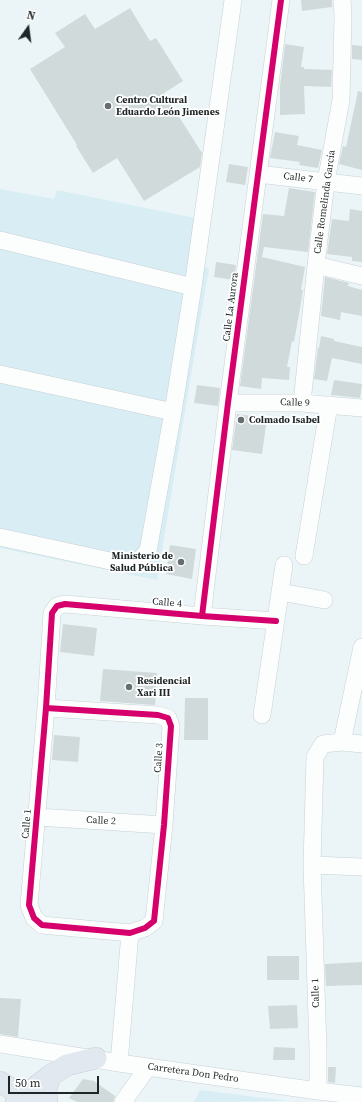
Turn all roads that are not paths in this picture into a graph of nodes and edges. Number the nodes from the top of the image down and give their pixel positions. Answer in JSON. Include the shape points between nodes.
{"nodes":[{"id":1,"x":233,"y":0,"type":"edge"},
{"id":2,"x":280,"y":0,"type":"edge"},
{"id":3,"x":342,"y":0,"type":"edge"},
{"id":4,"x":258,"y":174,"type":"junction"},
{"id":5,"x":326,"y":182,"type":"junction"},
{"id":6,"x":362,"y":186,"type":"edge"},
{"id":7,"x":0,"y":240,"type":"edge"},
{"id":8,"x":316,"y":265,"type":"junction"},
{"id":9,"x":362,"y":276,"type":"edge"},
{"id":10,"x":193,"y":287,"type":"junction"},
{"id":11,"x":0,"y":374,"type":"edge"},
{"id":12,"x":228,"y":403,"type":"junction"},
{"id":13,"x":302,"y":403,"type":"junction"},
{"id":14,"x":329,"y":405,"type":"junction"},
{"id":15,"x":362,"y":408,"type":"edge"},
{"id":16,"x":173,"y":412,"type":"junction"},
{"id":17,"x":0,"y":537,"type":"edge"},
{"id":18,"x":304,"y":556,"type":"dead end"},
{"id":19,"x":284,"y":565,"type":"dead end"},
{"id":20,"x":281,"y":592,"type":"junction"},
{"id":21,"x":324,"y":600,"type":"dead end"},
{"id":22,"x":57,"y":606,"type":"joint"},
{"id":23,"x":202,"y":616,"type":"junction"},
{"id":24,"x":276,"y":621,"type":"junction"},
{"id":25,"x":362,"y":647,"type":"edge"},
{"id":26,"x":46,"y":708,"type":"junction"},
{"id":27,"x":262,"y":716,"type":"dead end"},
{"id":28,"x":342,"y":742,"type":"junction"},
{"id":29,"x":362,"y":744,"type":"edge"},
{"id":30,"x":37,"y":817,"type":"junction"},
{"id":31,"x":164,"y":825,"type":"junction"},
{"id":32,"x":312,"y":865,"type":"junction"},
{"id":33,"x":362,"y":867,"type":"edge"},
{"id":34,"x":154,"y":921,"type":"joint"},
{"id":35,"x":130,"y":933,"type":"junction"},
{"id":36,"x":0,"y":1044,"type":"edge"},
{"id":37,"x":96,"y":1058,"type":"junction"},
{"id":38,"x":119,"y":1063,"type":"junction"},
{"id":39,"x":148,"y":1067,"type":"junction"},
{"id":40,"x":51,"y":1075,"type":"junction"},
{"id":41,"x":0,"y":1082,"type":"edge"},
{"id":42,"x":318,"y":1091,"type":"junction"},
{"id":43,"x":362,"y":1096,"type":"edge"},
{"id":44,"x":24,"y":1100,"type":"edge"},
{"id":45,"x":47,"y":1102,"type":"edge"},
{"id":46,"x":123,"y":1102,"type":"edge"}],
"edges":[{"from":1,"to":10,"type":"street"},
{"from":2,"to":4,"type":"street","name":"Calle La Aurora"},
{"from":3,"to":5,"type":"street","name":"Calle Romelinda García","via":[[341,100]]},
{"from":4,"to":5,"type":"street","name":"Calle 7"},
{"from":4,"to":12,"type":"street","name":"Calle La Aurora"},
{"from":5,"to":6,"type":"street","name":"Calle 7"},
{"from":5,"to":8,"type":"street","name":"Calle Romelinda García"},
{"from":7,"to":10,"type":"street"},
{"from":8,"to":9,"type":"street"},
{"from":8,"to":13,"type":"street","name":"Calle Romelinda García"},
{"from":10,"to":16,"type":"street"},
{"from":11,"to":16,"type":"street"},
{"from":12,"to":13,"type":"street","name":"Calle 9"},
{"from":12,"to":23,"type":"street","name":"Calle La Aurora"},
{"from":13,"to":14,"type":"street","name":"Calle 9"},
{"from":14,"to":15,"type":"street","name":"Calle 9"},
{"from":14,"to":18,"type":"street"},
{"from":16,"to":17,"type":"street","via":[[148,551],[139,560],[124,564]]},
{"from":19,"to":20,"type":"street"},
{"from":20,"to":21,"type":"street"},
{"from":20,"to":24,"type":"street"},
{"from":22,"to":23,"type":"street","name":"Calle 4","via":[[65,604]]},
{"from":22,"to":26,"type":"street","name":"Calle 1","via":[[52,613]]},
{"from":23,"to":24,"type":"street","name":"Calle 4"},
{"from":24,"to":27,"type":"street"},
{"from":25,"to":28,"type":"street"},
{"from":26,"to":30,"type":"street","name":"Calle 1"},
{"from":26,"to":31,"type":"street","name":"Calle 3","via":[[158,715],[168,718],[171,726]]},
{"from":28,"to":29,"type":"street","name":"Calle 1"},
{"from":28,"to":32,"type":"street","name":"Calle 1","via":[[323,744],[315,757]]},
{"from":30,"to":31,"type":"street","name":"Calle 2"},
{"from":30,"to":35,"type":"street","name":"Calle 1","via":[[29,905],[34,918],[42,924]]},
{"from":31,"to":34,"type":"street","name":"Calle 3"},
{"from":32,"to":33,"type":"street"},
{"from":32,"to":42,"type":"street","name":"Calle 1"},
{"from":34,"to":35,"type":"street","name":"Calle 1","via":[[145,928]]},
{"from":35,"to":38,"type":"street"},
{"from":36,"to":37,"type":"street","name":"Carretera Don Pedro"},
{"from":37,"to":38,"type":"street","name":"Carretera Don Pedro"},
{"from":37,"to":40,"type":"main road","via":[[67,1065]]},
{"from":38,"to":39,"type":"street","name":"Carretera Don Pedro"},
{"from":39,"to":42,"type":"street","name":"Carretera Don Pedro"},
{"from":39,"to":46,"type":"street"},
{"from":40,"to":44,"type":"main road"},
{"from":40,"to":45,"type":"main road","via":[[46,1088]]},
{"from":41,"to":44,"type":"main road"},
{"from":42,"to":43,"type":"street","name":"Carretera Don Pedro"}]}
